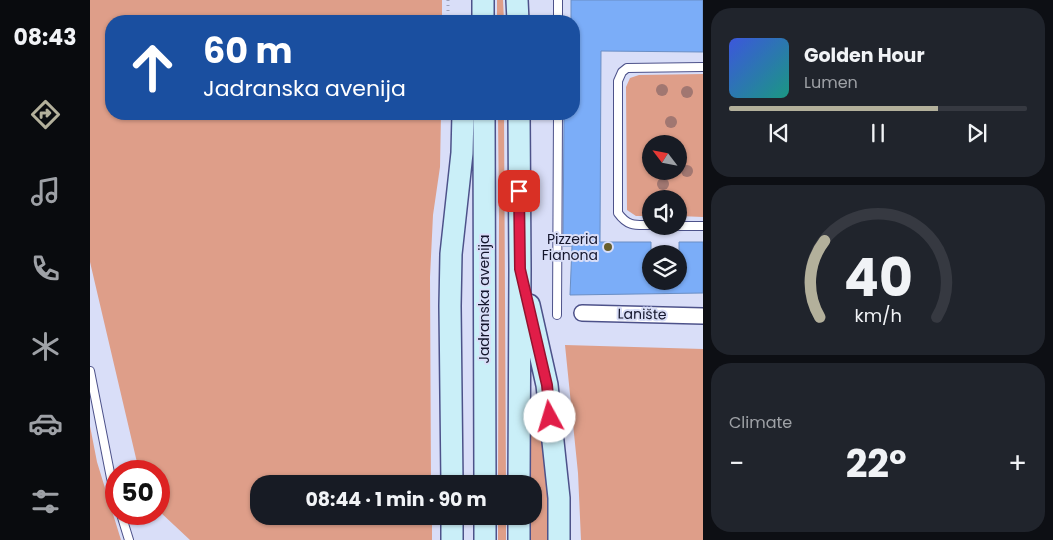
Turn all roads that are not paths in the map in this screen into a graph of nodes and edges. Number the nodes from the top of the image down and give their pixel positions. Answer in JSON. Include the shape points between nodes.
{"nodes":[{"id":1,"x":518,"y":0,"type":"edge"},
{"id":2,"x":558,"y":0,"type":"edge"},
{"id":3,"x":518,"y":15,"type":"edge"},
{"id":4,"x":558,"y":15,"type":"edge"},
{"id":5,"x":703,"y":67,"type":"edge"},
{"id":6,"x":463,"y":120,"type":"edge"},
{"id":7,"x":484,"y":120,"type":"edge"},
{"id":8,"x":519,"y":120,"type":"edge"},
{"id":9,"x":558,"y":120,"type":"edge"},
{"id":10,"x":642,"y":225,"type":"edge"},
{"id":11,"x":687,"y":226,"type":"edge"},
{"id":12,"x":703,"y":226,"type":"edge"},
{"id":13,"x":520,"y":269,"type":"junction"},
{"id":14,"x":582,"y":313,"type":"dead end"},
{"id":15,"x":557,"y":315,"type":"dead end"},
{"id":16,"x":703,"y":316,"type":"edge"},
{"id":17,"x":90,"y":371,"type":"edge"},
{"id":18,"x":108,"y":460,"type":"edge"},
{"id":19,"x":452,"y":475,"type":"edge"},
{"id":20,"x":485,"y":475,"type":"edge"},
{"id":21,"x":519,"y":475,"type":"edge"},
{"id":22,"x":124,"y":525,"type":"edge"},
{"id":23,"x":452,"y":525,"type":"edge"},
{"id":24,"x":485,"y":525,"type":"edge"},
{"id":25,"x":519,"y":525,"type":"edge"},
{"id":26,"x":129,"y":540,"type":"edge"},
{"id":27,"x":452,"y":540,"type":"edge"},
{"id":28,"x":486,"y":540,"type":"edge"},
{"id":29,"x":519,"y":540,"type":"edge"},
{"id":30,"x":559,"y":540,"type":"edge"}],
"edges":[{"from":1,"to":3,"type":"main road"},
{"from":2,"to":4,"type":"lane"},
{"from":5,"to":10,"type":"lane","via":[[626,68],[618,81],[618,213],[623,220]]},
{"from":6,"to":19,"type":"main road","via":[[451,280]]},
{"from":7,"to":20,"type":"main road","name":"Jadranska avenija"},
{"from":8,"to":13,"type":"main road"},
{"from":9,"to":15,"type":"lane"},
{"from":11,"to":12,"type":"lane"},
{"from":13,"to":21,"type":"main road"},
{"from":13,"to":30,"type":"main road","via":[[547,385],[559,498]]},
{"from":14,"to":16,"type":"street","name":"Lanište"},
{"from":17,"to":18,"type":"lane"},
{"from":22,"to":26,"type":"lane"},
{"from":23,"to":27,"type":"main road"},
{"from":24,"to":28,"type":"main road"},
{"from":25,"to":29,"type":"main road"}]}
